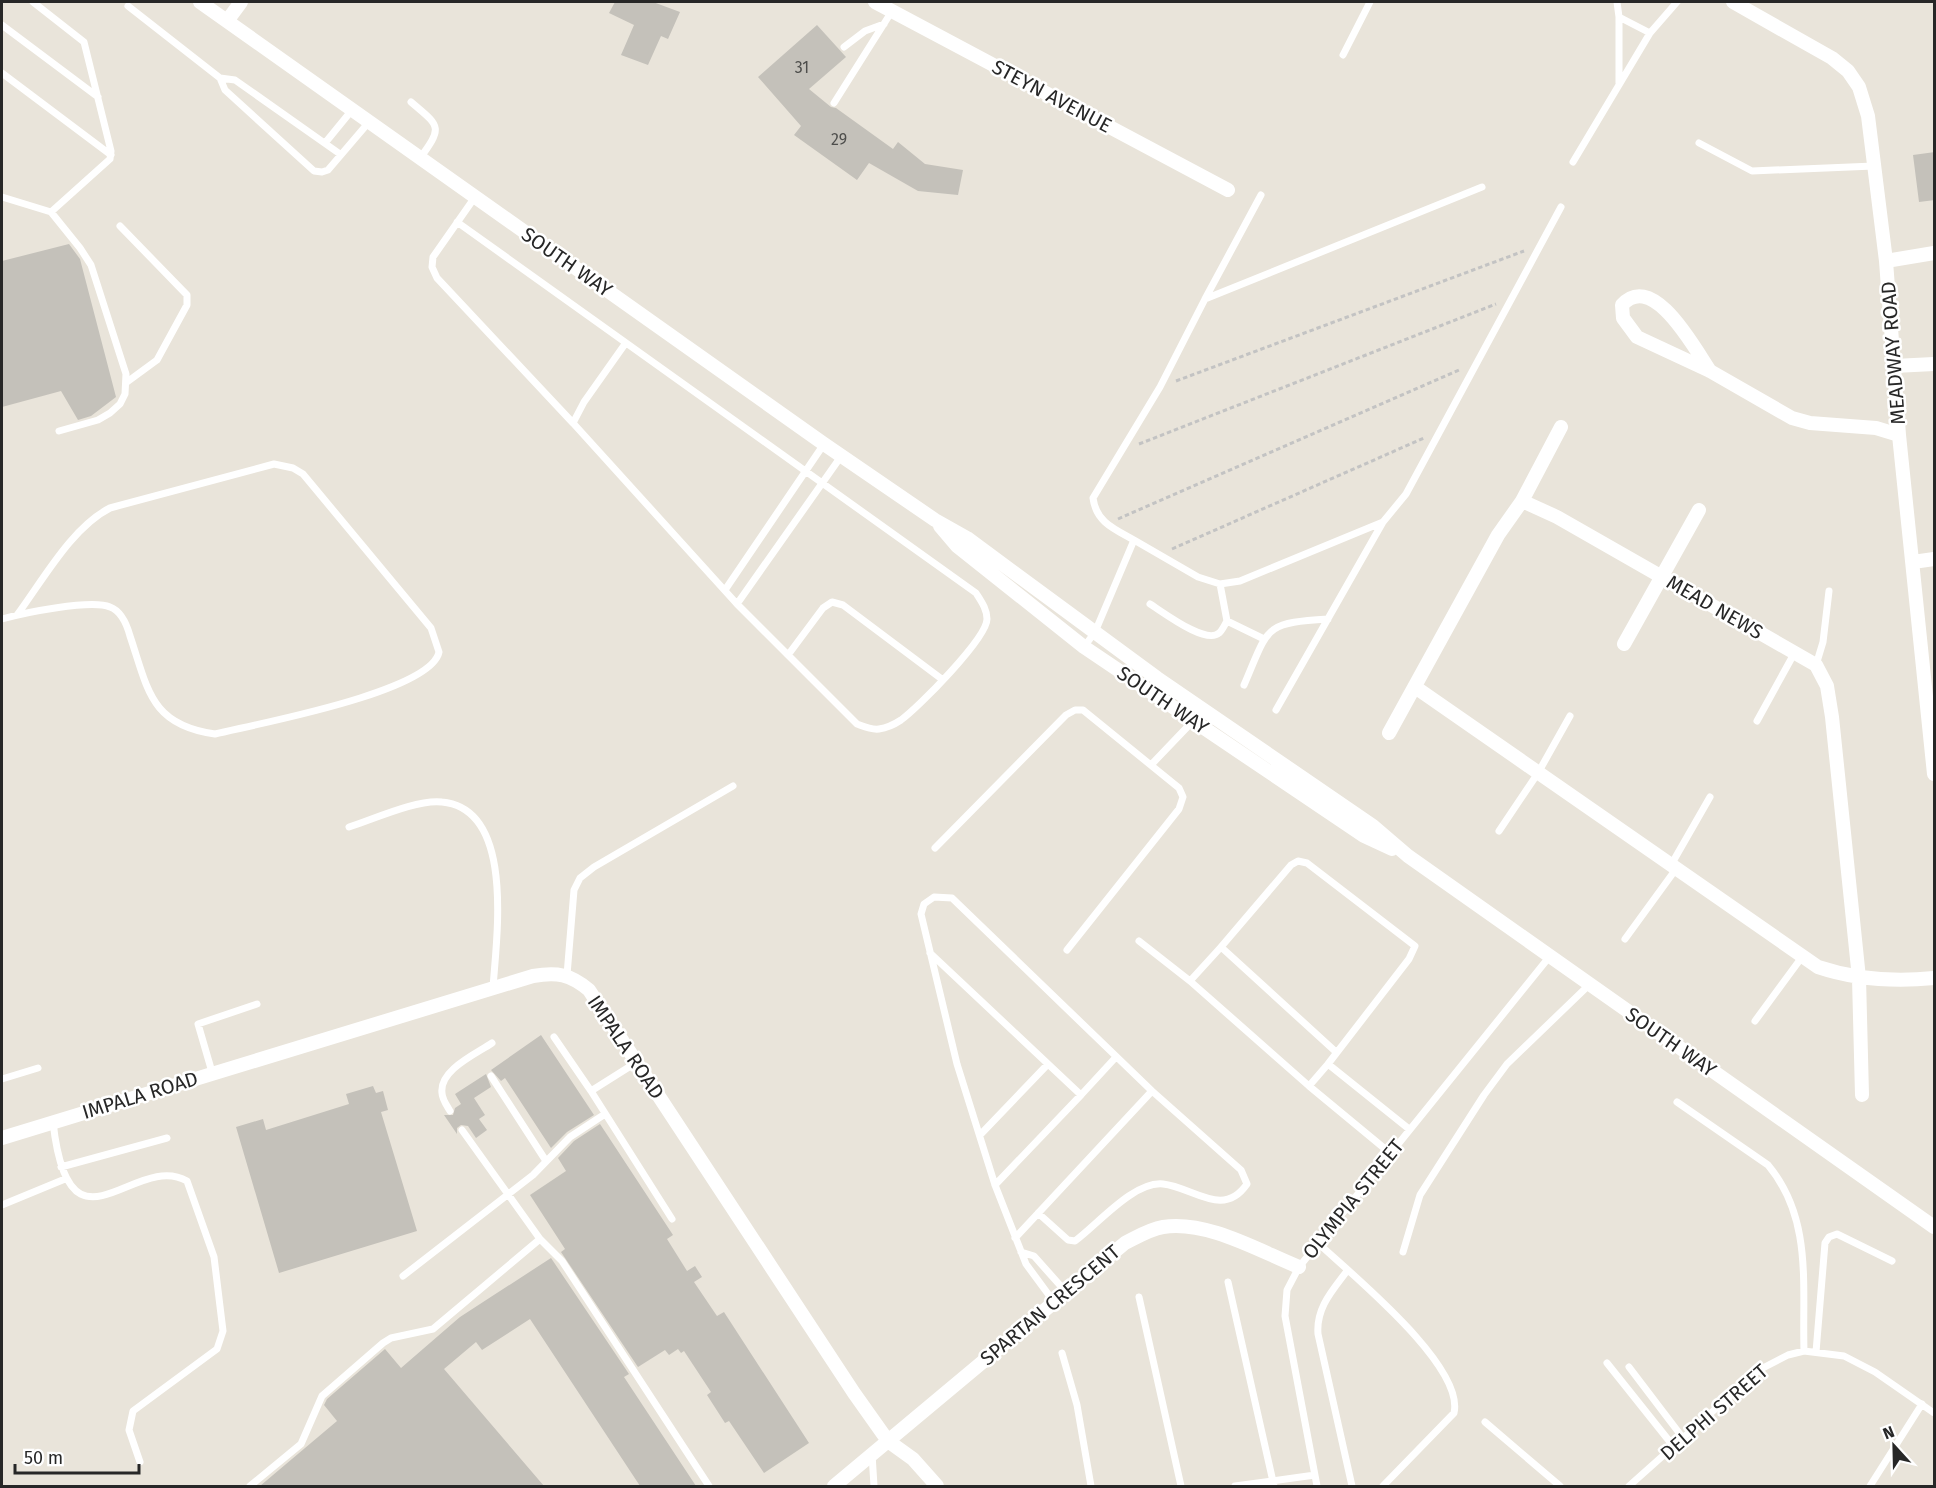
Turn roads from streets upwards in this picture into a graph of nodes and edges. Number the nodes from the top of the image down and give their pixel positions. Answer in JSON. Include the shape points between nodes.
{"nodes":[{"id":1,"x":200,"y":2,"type":"edge"},
{"id":2,"x":241,"y":2,"type":"edge"},
{"id":3,"x":875,"y":2,"type":"edge"},
{"id":4,"x":1733,"y":2,"type":"edge"},
{"id":5,"x":228,"y":21,"type":"junction"},
{"id":6,"x":1228,"y":190,"type":"dead end"},
{"id":7,"x":1935,"y":253,"type":"edge"},
{"id":8,"x":1886,"y":261,"type":"junction"},
{"id":9,"x":1935,"y":364,"type":"edge"},
{"id":10,"x":1894,"y":366,"type":"junction"},
{"id":11,"x":1710,"y":371,"type":"junction"},
{"id":12,"x":1561,"y":427,"type":"dead end"},
{"id":13,"x":1899,"y":435,"type":"junction"},
{"id":14,"x":1522,"y":501,"type":"junction"},
{"id":15,"x":1699,"y":510,"type":"dead end"},
{"id":16,"x":935,"y":520,"type":"junction"},
{"id":17,"x":1935,"y":559,"type":"edge"},
{"id":18,"x":1913,"y":562,"type":"junction"},
{"id":19,"x":1660,"y":576,"type":"junction"},
{"id":20,"x":1624,"y":644,"type":"dead end"},
{"id":21,"x":1415,"y":687,"type":"junction"},
{"id":22,"x":1389,"y":733,"type":"dead end"},
{"id":23,"x":1935,"y":774,"type":"edge"},
{"id":24,"x":1408,"y":856,"type":"junction"},
{"id":25,"x":1859,"y":978,"type":"junction"},
{"id":26,"x":1935,"y":978,"type":"edge"},
{"id":27,"x":1862,"y":1095,"type":"dead end"},
{"id":28,"x":2,"y":1138,"type":"edge"},
{"id":29,"x":1935,"y":1227,"type":"edge"},
{"id":30,"x":1299,"y":1267,"type":"road end"},
{"id":31,"x":888,"y":1441,"type":"junction"},
{"id":32,"x":834,"y":1486,"type":"edge"},
{"id":33,"x":937,"y":1486,"type":"edge"}],
"edges":[{"from":1,"to":5,"type":"street","name":"SOUTH WAY"},
{"from":2,"to":5,"type":"street"},
{"from":3,"to":6,"type":"street","name":"STEYN AVENUE"},
{"from":4,"to":8,"type":"street","name":"MEADWAY ROAD","via":[[1832,58],[1848,71],[1864,98]]},
{"from":5,"to":16,"type":"street","name":"SOUTH WAY"},
{"from":7,"to":8,"type":"street"},
{"from":8,"to":10,"type":"street","name":"MEADWAY ROAD"},
{"from":9,"to":10,"type":"street"},
{"from":10,"to":13,"type":"street","name":"MEADWAY ROAD"},
{"from":11,"to":11,"type":"street","via":[[1677,322],[1655,301],[1637,295],[1622,305],[1623,318],[1638,338]]},
{"from":11,"to":13,"type":"street","via":[[1792,418],[1876,428]]},
{"from":12,"to":14,"type":"street"},
{"from":13,"to":18,"type":"street","name":"MEADWAY ROAD"},
{"from":14,"to":19,"type":"street","name":"MEAD NEWS"},
{"from":14,"to":21,"type":"street","via":[[1498,535]]},
{"from":15,"to":19,"type":"street"},
{"from":16,"to":24,"type":"street","name":"SOUTH WAY","via":[[967,538],[1202,709],[1372,826]]},
{"from":16,"to":24,"type":"street","name":"SOUTH WAY","via":[[957,546],[1084,646],[1364,836]]},
{"from":17,"to":18,"type":"street"},
{"from":18,"to":23,"type":"street","name":"MEADWAY ROAD"},
{"from":19,"to":20,"type":"street"},
{"from":19,"to":25,"type":"street","name":"MEAD NEWS","via":[[1816,665],[1827,686]]},
{"from":21,"to":22,"type":"street"},
{"from":21,"to":25,"type":"street","via":[[1802,957],[1818,967]]},
{"from":24,"to":29,"type":"street","name":"SOUTH WAY"},
{"from":25,"to":26,"type":"street"},
{"from":25,"to":27,"type":"street"},
{"from":28,"to":31,"type":"street","name":"IMPALA ROAD","via":[[493,988],[548,973],[567,975],[589,990]]},
{"from":30,"to":31,"type":"street","name":"SPARTAN CRESCENT","via":[[1212,1231],[1161,1227],[1125,1243]]},
{"from":31,"to":32,"type":"street","name":"SPARTAN CRESCENT"},
{"from":31,"to":33,"type":"street","name":"IMPALA ROAD","via":[[913,1459]]}]}
